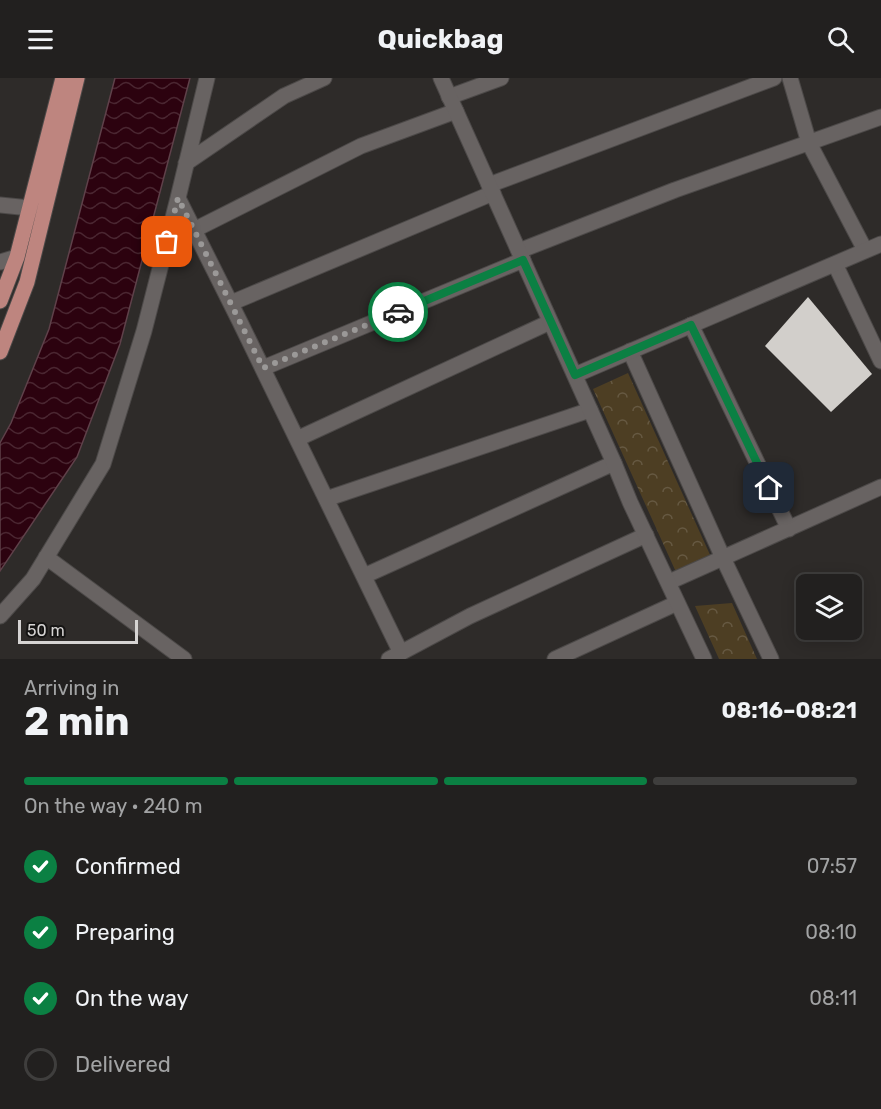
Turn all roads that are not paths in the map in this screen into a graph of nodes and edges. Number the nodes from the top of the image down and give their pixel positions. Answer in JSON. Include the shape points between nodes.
{"nodes":[{"id":1,"x":63,"y":78,"type":"edge"},
{"id":2,"x":77,"y":78,"type":"edge"},
{"id":3,"x":207,"y":78,"type":"edge"},
{"id":4,"x":324,"y":78,"type":"edge"},
{"id":5,"x":441,"y":78,"type":"edge"},
{"id":6,"x":501,"y":78,"type":"edge"},
{"id":7,"x":774,"y":78,"type":"edge"},
{"id":8,"x":790,"y":78,"type":"edge"},
{"id":9,"x":453,"y":104,"type":"junction"},
{"id":10,"x":881,"y":117,"type":"edge"},
{"id":11,"x":809,"y":143,"type":"junction"},
{"id":12,"x":186,"y":163,"type":"junction"},
{"id":13,"x":491,"y":189,"type":"junction"},
{"id":14,"x":178,"y":198,"type":"junction"},
{"id":15,"x":0,"y":205,"type":"edge"},
{"id":16,"x":30,"y":208,"type":"junction"},
{"id":17,"x":194,"y":230,"type":"junction"},
{"id":18,"x":881,"y":244,"type":"edge"},
{"id":19,"x":865,"y":250,"type":"junction"},
{"id":20,"x":521,"y":256,"type":"junction"},
{"id":21,"x":17,"y":257,"type":"junction"},
{"id":22,"x":0,"y":262,"type":"edge"},
{"id":23,"x":834,"y":264,"type":"junction"},
{"id":24,"x":0,"y":302,"type":"edge"},
{"id":25,"x":231,"y":303,"type":"junction"},
{"id":26,"x":550,"y":322,"type":"junction"},
{"id":27,"x":691,"y":325,"type":"junction"},
{"id":28,"x":4,"y":333,"type":"edge"},
{"id":29,"x":630,"y":351,"type":"junction"},
{"id":30,"x":0,"y":352,"type":"edge"},
{"id":31,"x":881,"y":362,"type":"edge"},
{"id":32,"x":263,"y":368,"type":"junction"},
{"id":33,"x":575,"y":375,"type":"junction"},
{"id":34,"x":590,"y":410,"type":"junction"},
{"id":35,"x":297,"y":439,"type":"junction"},
{"id":36,"x":615,"y":463,"type":"junction"},
{"id":37,"x":880,"y":490,"type":"edge"},
{"id":38,"x":326,"y":499,"type":"junction"},
{"id":39,"x":789,"y":529,"type":"junction"},
{"id":40,"x":646,"y":535,"type":"junction"},
{"id":41,"x":46,"y":557,"type":"junction"},
{"id":42,"x":723,"y":558,"type":"junction"},
{"id":43,"x":363,"y":576,"type":"junction"},
{"id":44,"x":669,"y":582,"type":"junction"},
{"id":45,"x":678,"y":603,"type":"junction"},
{"id":46,"x":0,"y":616,"type":"edge"},
{"id":47,"x":395,"y":656,"type":"edge"},
{"id":48,"x":184,"y":659,"type":"edge"},
{"id":49,"x":555,"y":659,"type":"edge"},
{"id":50,"x":704,"y":659,"type":"edge"},
{"id":51,"x":771,"y":659,"type":"edge"}],
"edges":[{"from":1,"to":16,"type":"main road"},
{"from":2,"to":28,"type":"main road","via":[[27,282]]},
{"from":3,"to":12,"type":"street"},
{"from":4,"to":12,"type":"street","via":[[284,96]]},
{"from":5,"to":9,"type":"street"},
{"from":6,"to":9,"type":"street"},
{"from":7,"to":13,"type":"street"},
{"from":8,"to":11,"type":"street"},
{"from":9,"to":13,"type":"street"},
{"from":9,"to":17,"type":"street"},
{"from":10,"to":11,"type":"street"},
{"from":11,"to":19,"type":"street"},
{"from":11,"to":20,"type":"street","via":[[675,190]]},
{"from":12,"to":14,"type":"street"},
{"from":13,"to":20,"type":"street"},
{"from":13,"to":25,"type":"street"},
{"from":14,"to":17,"type":"street"},
{"from":14,"to":41,"type":"street","via":[[144,331],[103,464]]},
{"from":15,"to":16,"type":"street"},
{"from":16,"to":21,"type":"main road"},
{"from":17,"to":25,"type":"street"},
{"from":18,"to":19,"type":"street"},
{"from":19,"to":23,"type":"street"},
{"from":20,"to":26,"type":"street"},
{"from":20,"to":32,"type":"street"},
{"from":21,"to":22,"type":"street"},
{"from":21,"to":24,"type":"main road"},
{"from":23,"to":27,"type":"street"},
{"from":23,"to":31,"type":"street"},
{"from":25,"to":32,"type":"street"},
{"from":26,"to":33,"type":"street"},
{"from":26,"to":35,"type":"street"},
{"from":27,"to":29,"type":"street"},
{"from":27,"to":39,"type":"street"},
{"from":28,"to":30,"type":"main road"},
{"from":29,"to":33,"type":"street"},
{"from":29,"to":42,"type":"street"},
{"from":32,"to":35,"type":"street"},
{"from":33,"to":34,"type":"street"},
{"from":34,"to":36,"type":"street"},
{"from":34,"to":38,"type":"street"},
{"from":35,"to":38,"type":"street"},
{"from":36,"to":40,"type":"street"},
{"from":36,"to":43,"type":"street"},
{"from":37,"to":39,"type":"street"},
{"from":38,"to":43,"type":"street"},
{"from":39,"to":42,"type":"street"},
{"from":40,"to":44,"type":"street"},
{"from":40,"to":47,"type":"street","via":[[470,616]]},
{"from":41,"to":46,"type":"street","via":[[33,579]]},
{"from":41,"to":48,"type":"street"},
{"from":42,"to":44,"type":"street"},
{"from":42,"to":51,"type":"street"},
{"from":43,"to":47,"type":"street"},
{"from":44,"to":45,"type":"street"},
{"from":45,"to":49,"type":"street"},
{"from":45,"to":50,"type":"street"}]}
